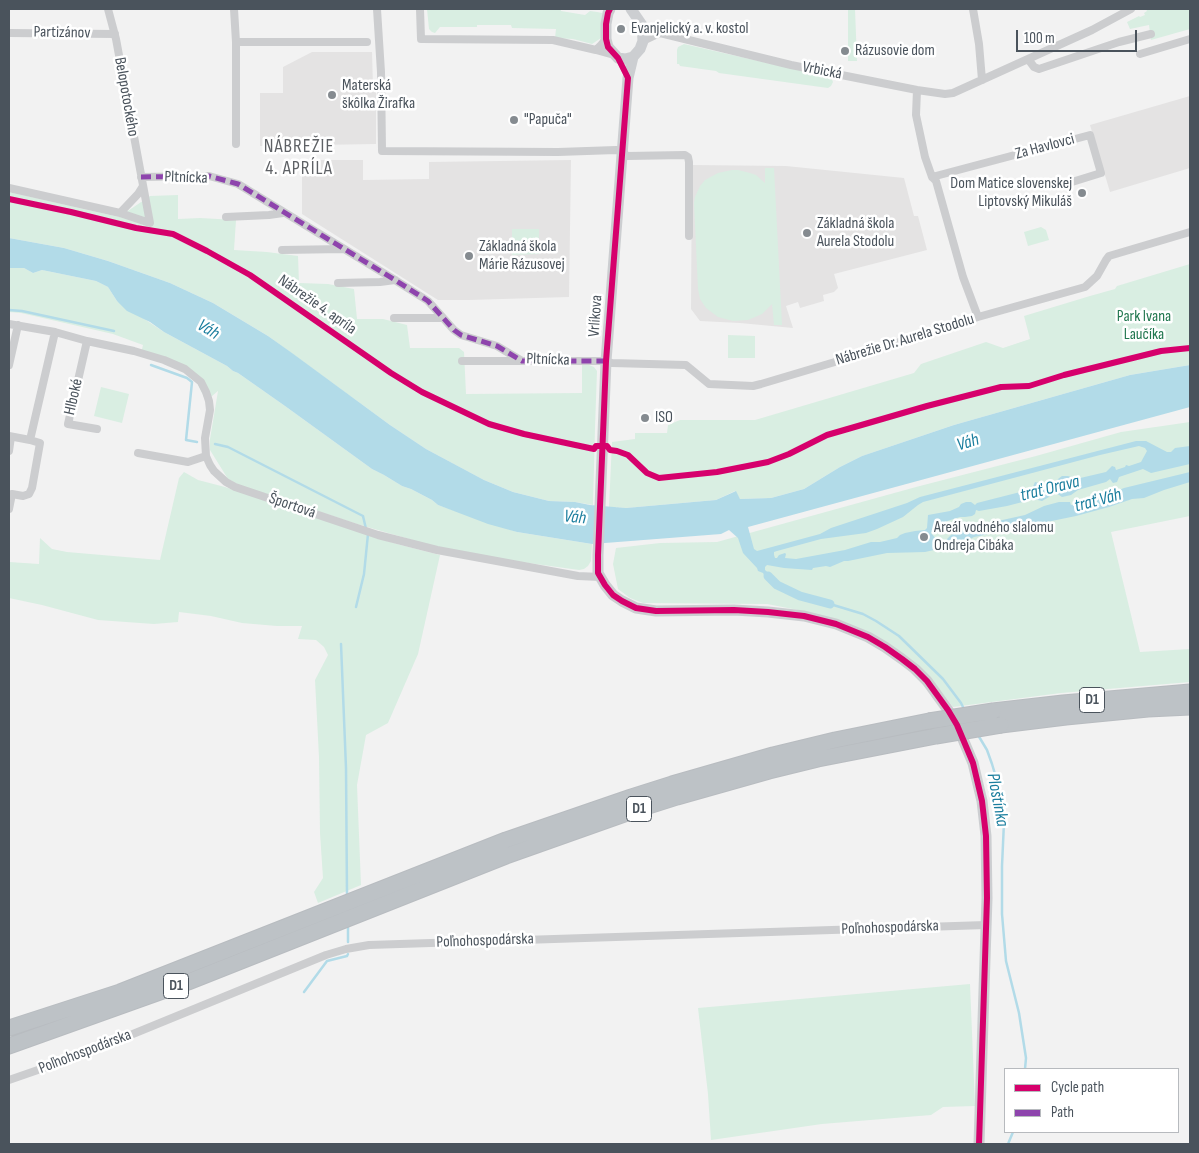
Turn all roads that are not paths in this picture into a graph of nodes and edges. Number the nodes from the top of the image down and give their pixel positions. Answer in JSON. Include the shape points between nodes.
{"nodes":[{"id":1,"x":108,"y":9,"type":"edge"},
{"id":2,"x":234,"y":9,"type":"edge"},
{"id":3,"x":377,"y":9,"type":"edge"},
{"id":4,"x":420,"y":9,"type":"edge"},
{"id":5,"x":610,"y":9,"type":"edge"},
{"id":6,"x":631,"y":9,"type":"edge"},
{"id":7,"x":973,"y":9,"type":"edge"},
{"id":8,"x":1131,"y":9,"type":"edge"},
{"id":9,"x":642,"y":25,"type":"junction"},
{"id":10,"x":9,"y":33,"type":"edge"},
{"id":11,"x":660,"y":33,"type":"junction"},
{"id":12,"x":114,"y":34,"type":"junction"},
{"id":13,"x":1151,"y":34,"type":"dead end"},
{"id":14,"x":606,"y":39,"type":"junction"},
{"id":15,"x":1190,"y":39,"type":"edge"},
{"id":16,"x":643,"y":41,"type":"junction"},
{"id":17,"x":236,"y":42,"type":"junction"},
{"id":18,"x":367,"y":42,"type":"dead end"},
{"id":19,"x":596,"y":50,"type":"junction"},
{"id":20,"x":1140,"y":54,"type":"dead end"},
{"id":21,"x":616,"y":57,"type":"junction"},
{"id":22,"x":633,"y":57,"type":"junction"},
{"id":23,"x":1028,"y":60,"type":"junction"},
{"id":24,"x":628,"y":78,"type":"junction"},
{"id":25,"x":982,"y":80,"type":"junction"},
{"id":26,"x":917,"y":90,"type":"junction"},
{"id":27,"x":236,"y":144,"type":"dead end"},
{"id":28,"x":622,"y":152,"type":"junction"},
{"id":29,"x":141,"y":177,"type":"junction"},
{"id":30,"x":932,"y":177,"type":"junction"},
{"id":31,"x":1072,"y":182,"type":"dead end"},
{"id":32,"x":143,"y":186,"type":"junction"},
{"id":33,"x":9,"y":188,"type":"edge"},
{"id":34,"x":283,"y":212,"type":"junction"},
{"id":35,"x":120,"y":213,"type":"junction"},
{"id":36,"x":226,"y":216,"type":"dead end"},
{"id":37,"x":1190,"y":232,"type":"edge"},
{"id":38,"x":688,"y":236,"type":"dead end"},
{"id":39,"x":343,"y":249,"type":"junction"},
{"id":40,"x":282,"y":250,"type":"dead end"},
{"id":41,"x":395,"y":280,"type":"junction"},
{"id":42,"x":338,"y":283,"type":"dead end"},
{"id":43,"x":978,"y":317,"type":"junction"},
{"id":44,"x":394,"y":318,"type":"dead end"},
{"id":45,"x":443,"y":318,"type":"junction"},
{"id":46,"x":9,"y":324,"type":"edge"},
{"id":47,"x":18,"y":325,"type":"junction"},
{"id":48,"x":55,"y":332,"type":"junction"},
{"id":49,"x":87,"y":341,"type":"junction"},
{"id":50,"x":462,"y":361,"type":"dead end"},
{"id":51,"x":522,"y":361,"type":"junction"},
{"id":52,"x":606,"y":362,"type":"junction"},
{"id":53,"x":9,"y":365,"type":"edge"},
{"id":54,"x":96,"y":429,"type":"dead end"},
{"id":55,"x":10,"y":436,"type":"edge"},
{"id":56,"x":30,"y":440,"type":"junction"},
{"id":57,"x":9,"y":451,"type":"edge"},
{"id":58,"x":138,"y":453,"type":"dead end"},
{"id":59,"x":206,"y":456,"type":"junction"},
{"id":60,"x":10,"y":491,"type":"edge"},
{"id":61,"x":9,"y":509,"type":"edge"},
{"id":62,"x":600,"y":577,"type":"junction"},
{"id":63,"x":1190,"y":692,"type":"edge"},
{"id":64,"x":1190,"y":707,"type":"edge"},
{"id":65,"x":986,"y":925,"type":"junction"},
{"id":66,"x":9,"y":1028,"type":"edge"},
{"id":67,"x":9,"y":1046,"type":"edge"},
{"id":68,"x":9,"y":1080,"type":"edge"},
{"id":69,"x":979,"y":1144,"type":"edge"}],
"edges":[{"from":1,"to":12,"type":"street","name":"Belopotockého"},
{"from":2,"to":17,"type":"street"},
{"from":3,"to":28,"type":"street","via":[[382,151]]},
{"from":4,"to":19,"type":"street","via":[[421,39],[554,40]]},
{"from":5,"to":14,"type":"street","via":[[606,18]]},
{"from":6,"to":9,"type":"street"},
{"from":7,"to":25,"type":"street"},
{"from":8,"to":23,"type":"street","name":"Vrbická"},
{"from":9,"to":11,"type":"street","name":"Vrbická"},
{"from":9,"to":16,"type":"street"},
{"from":10,"to":12,"type":"street","name":"Partizánov"},
{"from":11,"to":16,"type":"street"},
{"from":11,"to":26,"type":"street","name":"Vrbická","via":[[791,65]]},
{"from":12,"to":29,"type":"street","name":"Belopotockého"},
{"from":13,"to":23,"type":"street","via":[[1039,69]]},
{"from":14,"to":19,"type":"street"},
{"from":14,"to":21,"type":"street"},
{"from":15,"to":20,"type":"street"},
{"from":16,"to":22,"type":"street","name":"Vrlíkova"},
{"from":17,"to":18,"type":"street"},
{"from":17,"to":27,"type":"street"},
{"from":19,"to":21,"type":"street"},
{"from":21,"to":22,"type":"street","via":[[625,60]]},
{"from":21,"to":24,"type":"street"},
{"from":22,"to":24,"type":"street","name":"Vrlíkova"},
{"from":23,"to":25,"type":"street","name":"Vrbická"},
{"from":24,"to":28,"type":"street","name":"Vrlíkova"},
{"from":25,"to":26,"type":"street","name":"Vrbická","via":[[953,93]]},
{"from":26,"to":30,"type":"street","via":[[916,115]]},
{"from":28,"to":38,"type":"street","via":[[627,156],[688,157]]},
{"from":28,"to":52,"type":"street","name":"Vrlíkova"},
{"from":29,"to":32,"type":"street","name":"Belopotockého"},
{"from":29,"to":34,"type":"street","name":"Pltnícka","via":[[209,176],[238,184]]},
{"from":30,"to":31,"type":"street","name":"Za Havlovci","via":[[1090,135],[1101,173]]},
{"from":30,"to":43,"type":"street","via":[[936,181],[963,277]]},
{"from":32,"to":35,"type":"street"},
{"from":32,"to":35,"type":"street","name":"Belopotockého","via":[[150,223]]},
{"from":33,"to":35,"type":"street"},
{"from":34,"to":36,"type":"street","via":[[269,216]]},
{"from":34,"to":39,"type":"street","name":"Pltnícka"},
{"from":37,"to":43,"type":"street","name":"Nábrežie Dr. Aurela Stodolu","via":[[1112,255],[1085,287]]},
{"from":39,"to":40,"type":"street"},
{"from":39,"to":41,"type":"street","name":"Pltnícka"},
{"from":41,"to":42,"type":"street"},
{"from":41,"to":45,"type":"street","name":"Pltnícka","via":[[428,301]]},
{"from":43,"to":52,"type":"street","name":"Nábrežie Dr. Aurela Stodolu","via":[[753,386],[708,384],[686,365]]},
{"from":44,"to":45,"type":"street"},
{"from":45,"to":51,"type":"street","name":"Pltnícka","via":[[461,335],[497,346]]},
{"from":46,"to":47,"type":"street"},
{"from":47,"to":48,"type":"street"},
{"from":47,"to":53,"type":"street"},
{"from":48,"to":49,"type":"street"},
{"from":48,"to":56,"type":"street","name":"Hlboké"},
{"from":49,"to":54,"type":"street","name":"Hlboké","via":[[68,424]]},
{"from":49,"to":59,"type":"street","via":[[164,360],[185,369],[201,382],[210,410],[205,438]]},
{"from":50,"to":51,"type":"street"},
{"from":51,"to":52,"type":"street","name":"Pltnícka"},
{"from":52,"to":62,"type":"street","name":"Vrlíkova","via":[[598,554]]},
{"from":55,"to":56,"type":"street"},
{"from":55,"to":57,"type":"street"},
{"from":56,"to":60,"type":"street","via":[[40,443],[32,488],[23,496]]},
{"from":58,"to":59,"type":"street","via":[[188,462]]},
{"from":59,"to":62,"type":"street","name":"Športová","via":[[214,471],[234,487],[378,535],[436,550],[578,576]]},
{"from":60,"to":61,"type":"street"},
{"from":62,"to":65,"type":"street","via":[[622,602],[645,610],[768,612],[836,624],[868,637],[915,669],[958,725],[977,778],[986,836]]},
{"from":63,"to":66,"type":"highway","number":"D1","bridge":true,"via":[[993,711],[773,754],[515,837],[120,992]]},
{"from":64,"to":67,"type":"highway","number":"D1","bridge":true,"via":[[1066,717],[936,736],[818,759],[677,797],[506,856],[188,982]]},
{"from":65,"to":68,"type":"street","name":"Poľnohospodárska","via":[[369,945],[326,955],[84,1054]]},
{"from":65,"to":69,"type":"street"}]}
